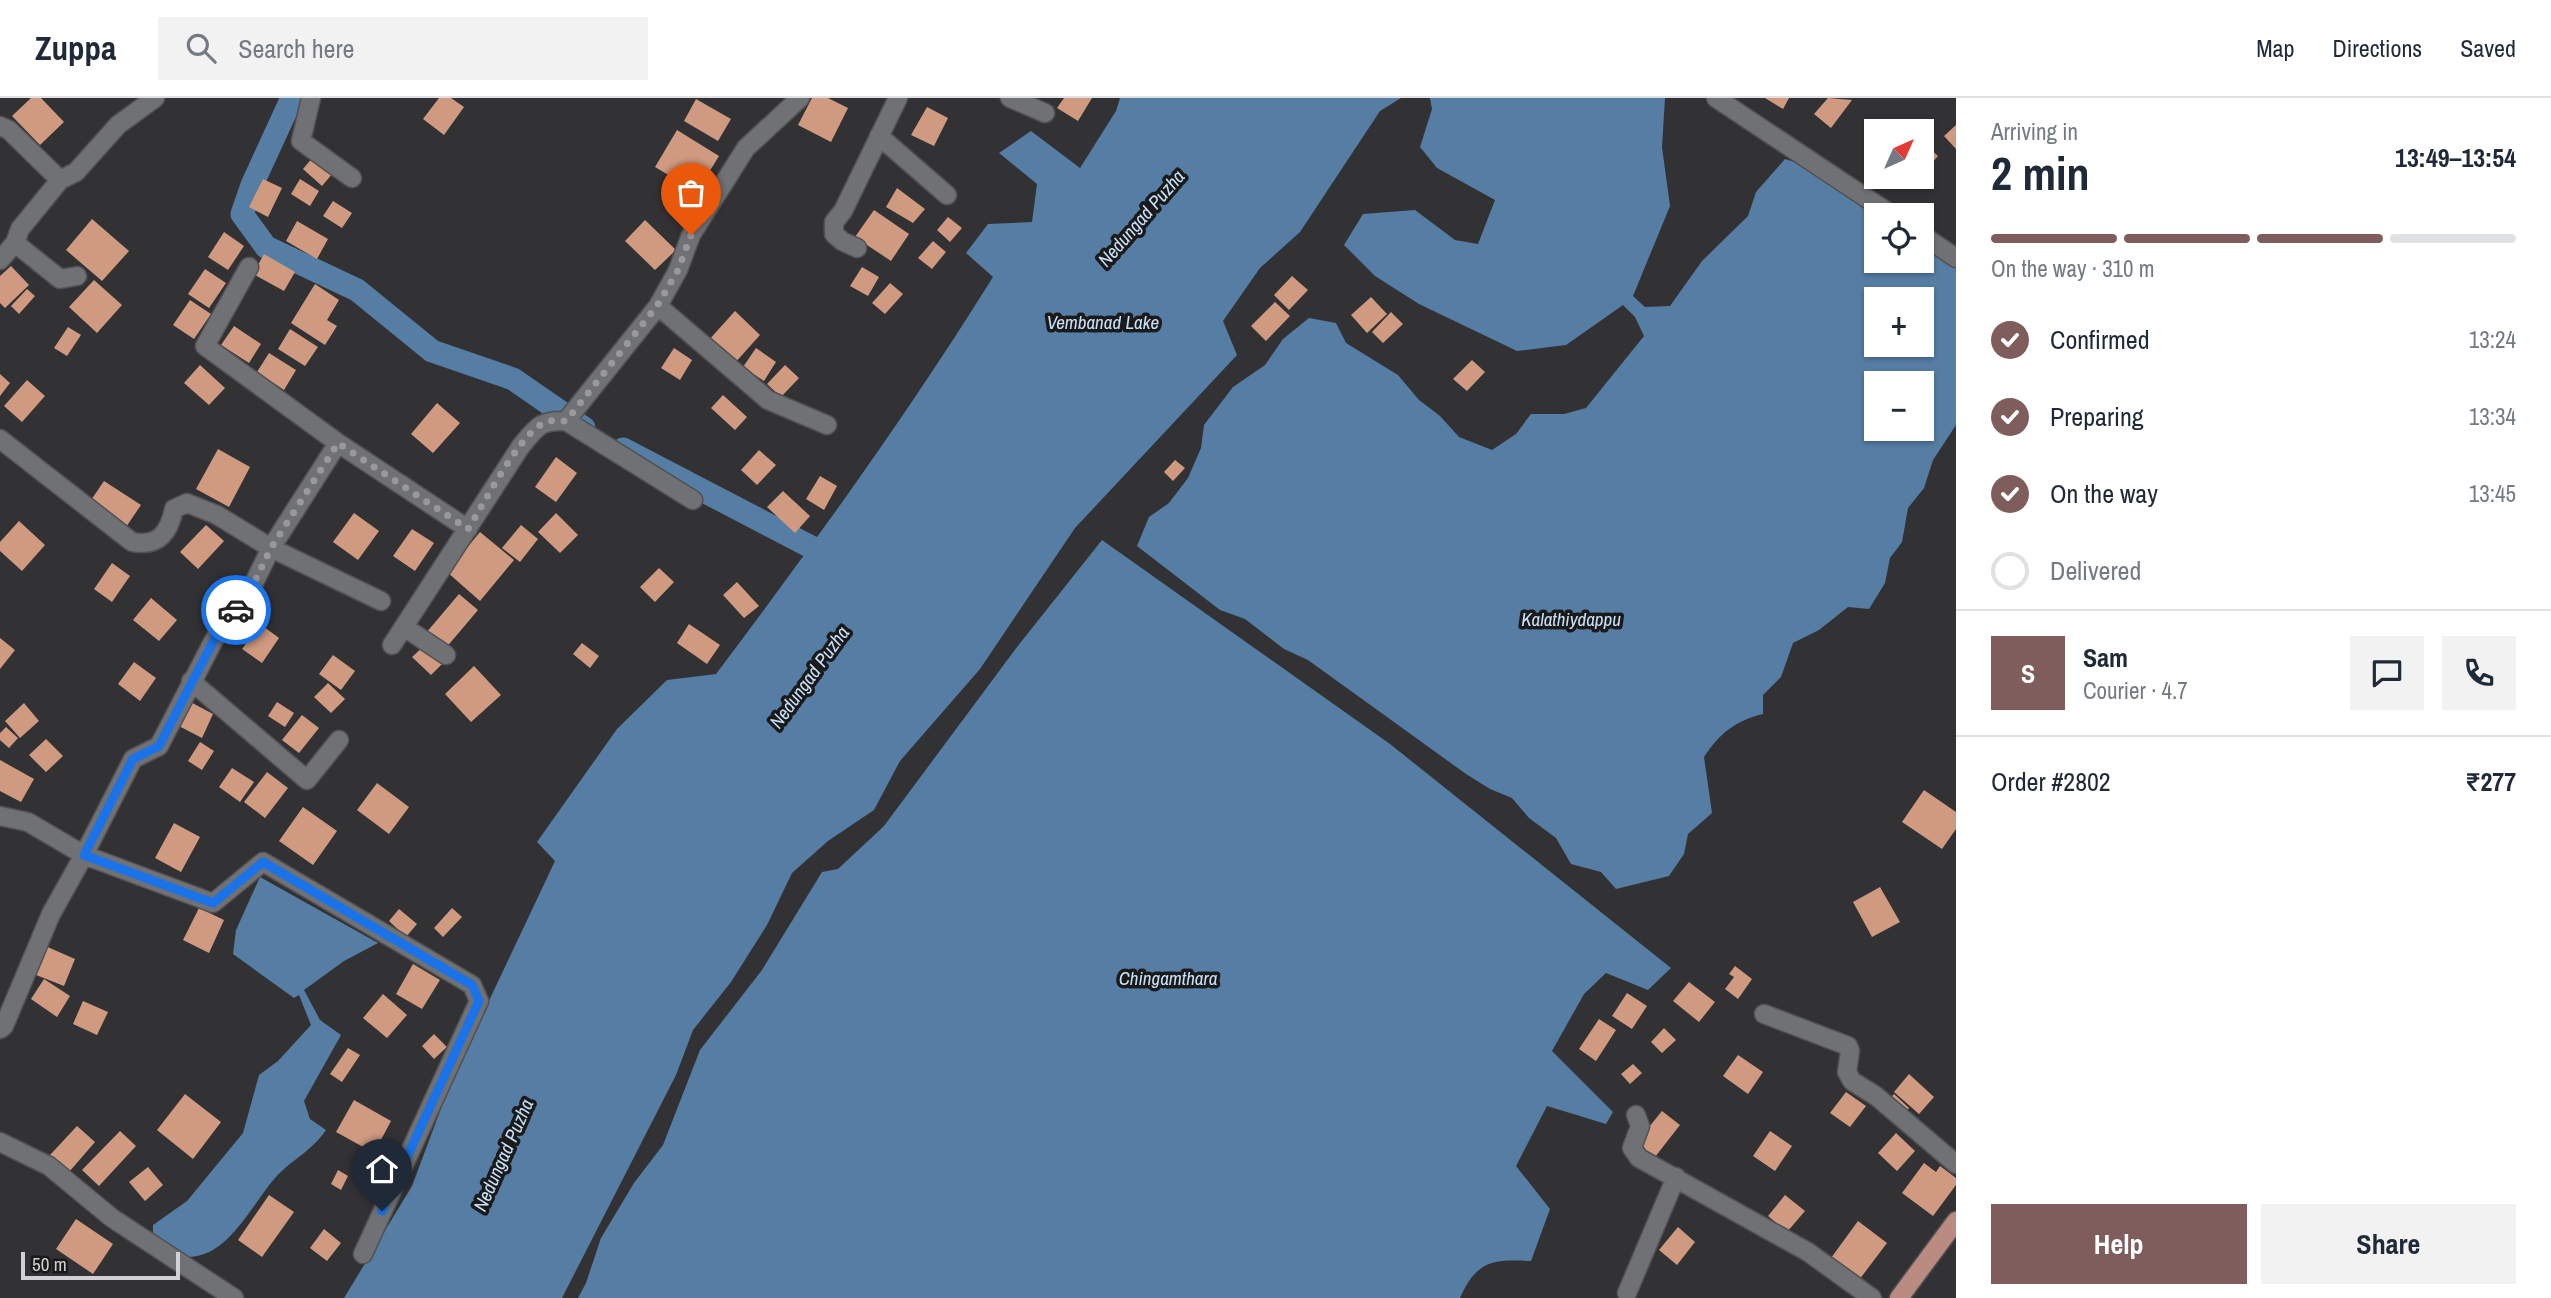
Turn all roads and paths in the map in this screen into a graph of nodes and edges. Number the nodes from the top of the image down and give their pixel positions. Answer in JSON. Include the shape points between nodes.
{"nodes":[{"id":1,"x":311,"y":98,"type":"edge"},
{"id":2,"x":800,"y":98,"type":"edge"},
{"id":3,"x":898,"y":98,"type":"edge"},
{"id":4,"x":1010,"y":98,"type":"edge"},
{"id":5,"x":1716,"y":98,"type":"edge"},
{"id":6,"x":152,"y":99,"type":"edge"},
{"id":7,"x":1045,"y":113,"type":"dead end"},
{"id":8,"x":0,"y":126,"type":"edge"},
{"id":9,"x":879,"y":136,"type":"junction"},
{"id":10,"x":352,"y":178,"type":"dead end"},
{"id":11,"x":60,"y":180,"type":"junction"},
{"id":12,"x":947,"y":195,"type":"dead end"},
{"id":13,"x":1874,"y":203,"type":"edge"},
{"id":14,"x":15,"y":243,"type":"junction"},
{"id":15,"x":1934,"y":243,"type":"edge"},
{"id":16,"x":857,"y":248,"type":"dead end"},
{"id":17,"x":1956,"y":258,"type":"edge"},
{"id":18,"x":0,"y":260,"type":"edge"},
{"id":19,"x":249,"y":267,"type":"dead end"},
{"id":20,"x":77,"y":276,"type":"dead end"},
{"id":21,"x":657,"y":306,"type":"junction"},
{"id":22,"x":569,"y":418,"type":"junction"},
{"id":23,"x":827,"y":425,"type":"dead end"},
{"id":24,"x":0,"y":439,"type":"edge"},
{"id":25,"x":338,"y":443,"type":"junction"},
{"id":26,"x":693,"y":500,"type":"dead end"},
{"id":27,"x":468,"y":529,"type":"junction"},
{"id":28,"x":271,"y":548,"type":"junction"},
{"id":29,"x":381,"y":601,"type":"dead end"},
{"id":30,"x":404,"y":627,"type":"junction"},
{"id":31,"x":392,"y":645,"type":"dead end"},
{"id":32,"x":446,"y":655,"type":"dead end"},
{"id":33,"x":191,"y":681,"type":"junction"},
{"id":34,"x":339,"y":740,"type":"dead end"},
{"id":35,"x":0,"y":816,"type":"edge"},
{"id":36,"x":84,"y":855,"type":"junction"},
{"id":37,"x":1764,"y":1014,"type":"dead end"},
{"id":38,"x":0,"y":1029,"type":"edge"},
{"id":39,"x":1636,"y":1115,"type":"dead end"},
{"id":40,"x":0,"y":1142,"type":"edge"},
{"id":41,"x":1956,"y":1164,"type":"edge"},
{"id":42,"x":1676,"y":1177,"type":"junction"},
{"id":43,"x":1956,"y":1221,"type":"edge"},
{"id":44,"x":363,"y":1254,"type":"dead end"},
{"id":45,"x":1627,"y":1293,"type":"dead end"},
{"id":46,"x":234,"y":1298,"type":"edge"},
{"id":47,"x":1872,"y":1298,"type":"edge"},
{"id":48,"x":1899,"y":1298,"type":"edge"}],
"edges":[{"from":1,"to":10,"type":"street","via":[[301,141]]},
{"from":2,"to":21,"type":"street","via":[[746,148],[691,235]]},
{"from":3,"to":9,"type":"street"},
{"from":4,"to":7,"type":"street"},
{"from":5,"to":13,"type":"street"},
{"from":6,"to":11,"type":"street","via":[[118,125],[76,172]]},
{"from":8,"to":11,"type":"street"},
{"from":9,"to":12,"type":"street"},
{"from":9,"to":16,"type":"street","via":[[834,222],[834,234]]},
{"from":11,"to":14,"type":"street","via":[[20,229]]},
{"from":14,"to":18,"type":"street"},
{"from":14,"to":20,"type":"street","via":[[60,279]]},
{"from":15,"to":17,"type":"street"},
{"from":19,"to":25,"type":"street","via":[[205,346]]},
{"from":21,"to":22,"type":"street"},
{"from":21,"to":23,"type":"street","via":[[768,400]]},
{"from":22,"to":26,"type":"street"},
{"from":22,"to":27,"type":"street","via":[[538,425]]},
{"from":24,"to":28,"type":"street","via":[[132,542],[155,543],[170,526],[174,509],[187,503],[217,515]]},
{"from":25,"to":27,"type":"street"},
{"from":25,"to":28,"type":"street"},
{"from":27,"to":30,"type":"street"},
{"from":28,"to":29,"type":"street"},
{"from":28,"to":33,"type":"street","via":[[248,595],[216,636]]},
{"from":30,"to":31,"type":"street"},
{"from":30,"to":32,"type":"street"},
{"from":33,"to":34,"type":"street","via":[[307,780]]},
{"from":33,"to":36,"type":"street","via":[[159,746],[133,759]]},
{"from":35,"to":36,"type":"street","via":[[28,822]]},
{"from":36,"to":38,"type":"street","via":[[51,914]]},
{"from":36,"to":44,"type":"street","via":[[213,903],[263,862],[472,985],[479,1001]]},
{"from":37,"to":41,"type":"street","via":[[1847,1046],[1847,1072],[1852,1081]]},
{"from":39,"to":42,"type":"street","via":[[1640,1126],[1632,1149],[1639,1158]]},
{"from":40,"to":46,"type":"street","via":[[49,1166],[112,1219]]},
{"from":42,"to":45,"type":"street"},
{"from":42,"to":47,"type":"street","via":[[1808,1252]]},
{"from":43,"to":48,"type":"main road"}]}
